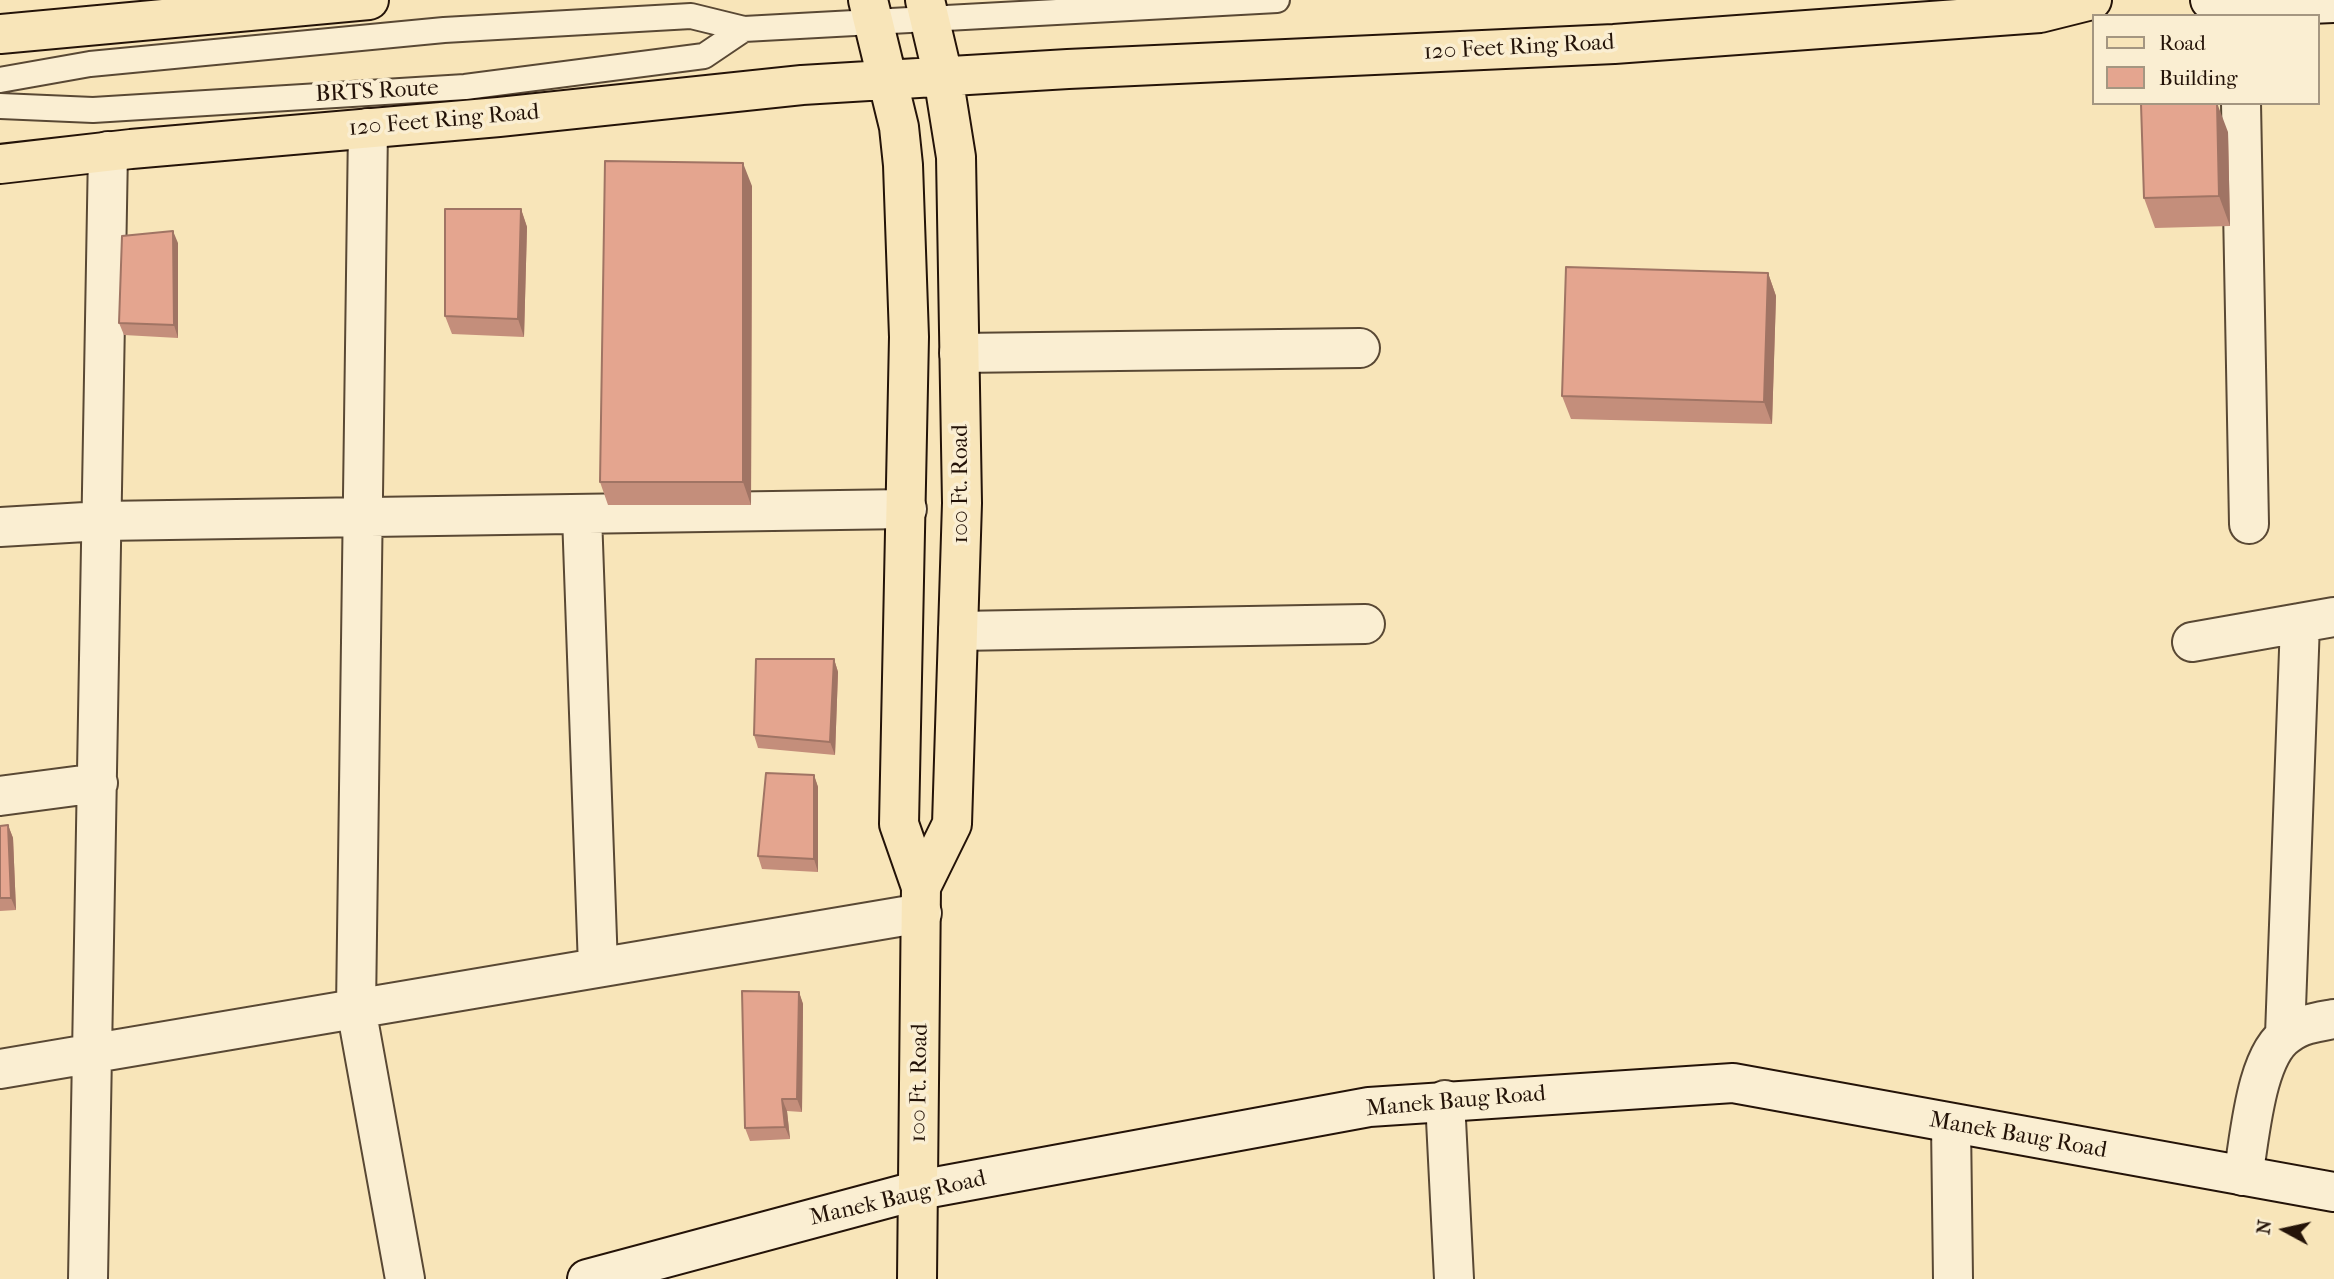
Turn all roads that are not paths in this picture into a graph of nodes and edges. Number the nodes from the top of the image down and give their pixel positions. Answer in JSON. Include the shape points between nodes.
{"nodes":[{"id":1,"x":369,"y":0,"type":"edge"},
{"id":2,"x":1277,"y":0,"type":"edge"},
{"id":3,"x":2092,"y":0,"type":"edge"},
{"id":4,"x":2334,"y":3,"type":"edge"},
{"id":5,"x":255,"y":5,"type":"edge"},
{"id":6,"x":2229,"y":8,"type":"edge"},
{"id":7,"x":927,"y":9,"type":"edge"},
{"id":8,"x":871,"y":11,"type":"edge"},
{"id":9,"x":744,"y":29,"type":"junction"},
{"id":10,"x":0,"y":34,"type":"edge"},
{"id":11,"x":943,"y":76,"type":"junction"},
{"id":12,"x":0,"y":80,"type":"edge"},
{"id":13,"x":888,"y":81,"type":"junction"},
{"id":14,"x":2241,"y":105,"type":"edge"},
{"id":15,"x":0,"y":106,"type":"edge"},
{"id":16,"x":368,"y":128,"type":"junction"},
{"id":17,"x":108,"y":151,"type":"junction"},
{"id":18,"x":0,"y":164,"type":"edge"},
{"id":19,"x":1360,"y":348,"type":"dead end"},
{"id":20,"x":960,"y":353,"type":"junction"},
{"id":21,"x":907,"y":509,"type":"junction"},
{"id":22,"x":582,"y":514,"type":"junction"},
{"id":23,"x":363,"y":517,"type":"junction"},
{"id":24,"x":102,"y":521,"type":"junction"},
{"id":25,"x":2249,"y":524,"type":"dead end"},
{"id":26,"x":0,"y":527,"type":"edge"},
{"id":27,"x":2317,"y":620,"type":"edge"},
{"id":28,"x":1365,"y":624,"type":"dead end"},
{"id":29,"x":958,"y":631,"type":"junction"},
{"id":30,"x":2192,"y":642,"type":"dead end"},
{"id":31,"x":98,"y":783,"type":"junction"},
{"id":32,"x":0,"y":796,"type":"edge"},
{"id":33,"x":922,"y":900,"type":"junction"},
{"id":34,"x":598,"y":967,"type":"junction"},
{"id":35,"x":356,"y":1008,"type":"junction"},
{"id":36,"x":2334,"y":1019,"type":"edge"},
{"id":37,"x":2285,"y":1035,"type":"junction"},
{"id":38,"x":93,"y":1052,"type":"junction"},
{"id":39,"x":0,"y":1069,"type":"edge"},
{"id":40,"x":1445,"y":1100,"type":"junction"},
{"id":41,"x":1951,"y":1124,"type":"junction"},
{"id":42,"x":2243,"y":1176,"type":"junction"},
{"id":43,"x":919,"y":1190,"type":"junction"},
{"id":44,"x":2334,"y":1192,"type":"edge"},
{"id":45,"x":640,"y":1272,"type":"edge"},
{"id":46,"x":88,"y":1279,"type":"edge"},
{"id":47,"x":405,"y":1279,"type":"edge"},
{"id":48,"x":587,"y":1279,"type":"edge"},
{"id":49,"x":917,"y":1279,"type":"edge"},
{"id":50,"x":1454,"y":1279,"type":"edge"},
{"id":51,"x":1953,"y":1279,"type":"edge"}],
"edges":[{"from":1,"to":5,"type":"main road"},
{"from":2,"to":7,"type":"lane"},
{"from":3,"to":11,"type":"main road","name":"120 Feet Ring Road","via":[[2040,13],[1614,44]]},
{"from":4,"to":6,"type":"street"},
{"from":5,"to":10,"type":"main road"},
{"from":7,"to":8,"type":"lane"},
{"from":7,"to":11,"type":"main road","name":"100 Ft. Road"},
{"from":8,"to":9,"type":"lane"},
{"from":8,"to":13,"type":"main road","name":"100 Ft. Road"},
{"from":9,"to":12,"type":"lane","via":[[691,16],[444,30],[90,64]]},
{"from":9,"to":15,"type":"lane","name":"BRTS Route","via":[[704,56],[465,87],[93,110]]},
{"from":11,"to":13,"type":"main road","name":"120 Feet Ring Road"},
{"from":11,"to":20,"type":"main road","name":"100 Ft. Road","via":[[956,157]]},
{"from":13,"to":16,"type":"main road","name":"120 Feet Ring Road","via":[[802,85]]},
{"from":13,"to":21,"type":"main road","name":"100 Ft. Road","via":[[903,165],[909,337]]},
{"from":14,"to":25,"type":"street"},
{"from":16,"to":17,"type":"main road","name":"120 Feet Ring Road"},
{"from":16,"to":23,"type":"street"},
{"from":17,"to":18,"type":"main road","name":"120 Feet Ring Road"},
{"from":17,"to":24,"type":"street"},
{"from":19,"to":20,"type":"street"},
{"from":20,"to":29,"type":"main road","name":"100 Ft. Road"},
{"from":21,"to":22,"type":"street"},
{"from":21,"to":33,"type":"main road","name":"100 Ft. Road","via":[[899,824]]},
{"from":22,"to":23,"type":"street"},
{"from":22,"to":34,"type":"street"},
{"from":23,"to":24,"type":"street"},
{"from":23,"to":35,"type":"street"},
{"from":24,"to":26,"type":"street"},
{"from":24,"to":31,"type":"street"},
{"from":27,"to":30,"type":"street"},
{"from":27,"to":37,"type":"street"},
{"from":28,"to":29,"type":"street"},
{"from":29,"to":33,"type":"main road","name":"100 Ft. Road","via":[[952,824]]},
{"from":31,"to":32,"type":"street"},
{"from":31,"to":38,"type":"street"},
{"from":33,"to":34,"type":"street"},
{"from":33,"to":43,"type":"main road","name":"100 Ft. Road"},
{"from":34,"to":35,"type":"street"},
{"from":35,"to":38,"type":"street"},
{"from":35,"to":47,"type":"street"},
{"from":36,"to":37,"type":"street"},
{"from":37,"to":42,"type":"street","via":[[2264,1066]]},
{"from":38,"to":39,"type":"street"},
{"from":38,"to":46,"type":"street"},
{"from":40,"to":41,"type":"street","name":"Manek Baug Road","via":[[1733,1083]]},
{"from":40,"to":43,"type":"street","name":"Manek Baug Road","via":[[1369,1107]]},
{"from":40,"to":50,"type":"street"},
{"from":41,"to":42,"type":"street","name":"Manek Baug Road"},
{"from":41,"to":51,"type":"street"},
{"from":42,"to":44,"type":"street","name":"Manek Baug Road"},
{"from":43,"to":45,"type":"street","name":"Manek Baug Road"},
{"from":43,"to":49,"type":"main road","name":"100 Ft. Road"},
{"from":45,"to":48,"type":"street","name":"Manek Baug Road"}]}
